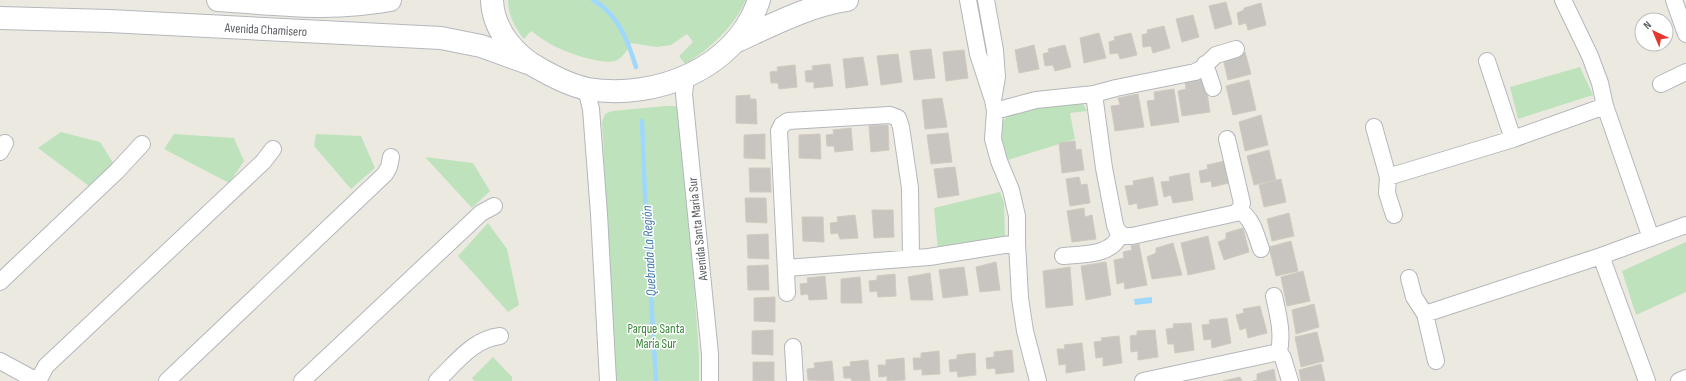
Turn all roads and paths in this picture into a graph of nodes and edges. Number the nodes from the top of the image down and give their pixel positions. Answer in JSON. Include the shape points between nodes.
{"nodes":[{"id":1,"x":218,"y":0,"type":"edge"},
{"id":2,"x":390,"y":0,"type":"edge"},
{"id":3,"x":492,"y":0,"type":"edge"},
{"id":4,"x":759,"y":0,"type":"edge"},
{"id":5,"x":847,"y":0,"type":"edge"},
{"id":6,"x":968,"y":0,"type":"edge"},
{"id":7,"x":986,"y":0,"type":"edge"},
{"id":8,"x":1563,"y":0,"type":"edge"},
{"id":9,"x":1674,"y":0,"type":"edge"},
{"id":10,"x":0,"y":18,"type":"edge"},
{"id":11,"x":1686,"y":34,"type":"edge"},
{"id":12,"x":732,"y":44,"type":"junction"},
{"id":13,"x":1236,"y":49,"type":"dead end"},
{"id":14,"x":1487,"y":61,"type":"dead end"},
{"id":15,"x":528,"y":63,"type":"junction"},
{"id":16,"x":1205,"y":64,"type":"junction"},
{"id":17,"x":1686,"y":72,"type":"edge"},
{"id":18,"x":686,"y":77,"type":"junction"},
{"id":19,"x":1661,"y":84,"type":"dead end"},
{"id":20,"x":1213,"y":88,"type":"dead end"},
{"id":21,"x":586,"y":89,"type":"junction"},
{"id":22,"x":1094,"y":94,"type":"junction"},
{"id":23,"x":994,"y":105,"type":"junction"},
{"id":24,"x":1605,"y":106,"type":"junction"},
{"id":25,"x":1374,"y":127,"type":"dead end"},
{"id":26,"x":1227,"y":139,"type":"dead end"},
{"id":27,"x":1512,"y":139,"type":"junction"},
{"id":28,"x":142,"y":144,"type":"dead end"},
{"id":29,"x":273,"y":149,"type":"dead end"},
{"id":30,"x":391,"y":157,"type":"dead end"},
{"id":31,"x":1388,"y":177,"type":"junction"},
{"id":32,"x":494,"y":206,"type":"dead end"},
{"id":33,"x":1239,"y":210,"type":"junction"},
{"id":34,"x":1394,"y":215,"type":"dead end"},
{"id":35,"x":1686,"y":225,"type":"edge"},
{"id":36,"x":1120,"y":234,"type":"junction"},
{"id":37,"x":1651,"y":238,"type":"junction"},
{"id":38,"x":1017,"y":243,"type":"junction"},
{"id":39,"x":1261,"y":249,"type":"dead end"},
{"id":40,"x":1063,"y":256,"type":"dead end"},
{"id":41,"x":1601,"y":256,"type":"junction"},
{"id":42,"x":911,"y":257,"type":"junction"},
{"id":43,"x":786,"y":268,"type":"junction"},
{"id":44,"x":1409,"y":278,"type":"dead end"},
{"id":45,"x":0,"y":282,"type":"edge"},
{"id":46,"x":787,"y":293,"type":"dead end"},
{"id":47,"x":1274,"y":296,"type":"dead end"},
{"id":48,"x":1425,"y":314,"type":"junction"},
{"id":49,"x":500,"y":336,"type":"dead end"},
{"id":50,"x":792,"y":347,"type":"dead end"},
{"id":51,"x":1279,"y":352,"type":"junction"},
{"id":52,"x":0,"y":361,"type":"edge"},
{"id":53,"x":1436,"y":361,"type":"dead end"},
{"id":54,"x":1686,"y":378,"type":"edge"},
{"id":55,"x":37,"y":381,"type":"edge"},
{"id":56,"x":166,"y":381,"type":"edge"},
{"id":57,"x":302,"y":381,"type":"edge"},
{"id":58,"x":437,"y":381,"type":"edge"},
{"id":59,"x":608,"y":381,"type":"edge"},
{"id":60,"x":710,"y":381,"type":"edge"},
{"id":61,"x":795,"y":381,"type":"edge"},
{"id":62,"x":1038,"y":381,"type":"edge"},
{"id":63,"x":1143,"y":381,"type":"edge"},
{"id":64,"x":1290,"y":381,"type":"edge"},
{"id":65,"x":1647,"y":381,"type":"edge"},
{"id":66,"x":1679,"y":381,"type":"edge"}],
"edges":[{"from":1,"to":2,"type":"street","name":"Avenida Chamisero","via":[[325,7]]},
{"from":3,"to":15,"type":"street","via":[[504,36]]},
{"from":4,"to":12,"type":"street","via":[[752,18]]},
{"from":5,"to":12,"type":"street","via":[[786,18]]},
{"from":6,"to":23,"type":"street","via":[[978,54]]},
{"from":7,"to":23,"type":"street","via":[[995,50],[997,77]]},
{"from":8,"to":24,"type":"street","via":[[1590,56]]},
{"from":9,"to":11,"type":"street"},
{"from":10,"to":15,"type":"street","name":"Avenida Chamisero","via":[[441,38],[481,46]]},
{"from":12,"to":18,"type":"street","via":[[705,67]]},
{"from":13,"to":16,"type":"street","via":[[1216,55]]},
{"from":14,"to":27,"type":"street"},
{"from":15,"to":21,"type":"street"},
{"from":16,"to":20,"type":"street"},
{"from":16,"to":22,"type":"street","via":[[1195,72]]},
{"from":17,"to":19,"type":"street"},
{"from":18,"to":21,"type":"street","via":[[641,90],[617,92]]},
{"from":18,"to":60,"type":"street","name":"Avenida Santa María Sur","via":[[684,94],[710,354]]},
{"from":21,"to":59,"type":"street","via":[[599,214]]},
{"from":22,"to":23,"type":"street"},
{"from":22,"to":36,"type":"street","via":[[1104,168],[1115,225]]},
{"from":23,"to":38,"type":"street","via":[[993,138],[999,161],[1012,190],[1018,216]]},
{"from":24,"to":27,"type":"street"},
{"from":24,"to":37,"type":"street"},
{"from":25,"to":31,"type":"street"},
{"from":26,"to":33,"type":"street","via":[[1241,196]]},
{"from":27,"to":31,"type":"street"},
{"from":28,"to":45,"type":"street"},
{"from":29,"to":55,"type":"street","via":[[263,162],[46,366]]},
{"from":30,"to":56,"type":"street","via":[[385,174]]},
{"from":31,"to":34,"type":"street","via":[[1387,193]]},
{"from":32,"to":57,"type":"street","via":[[481,213]]},
{"from":33,"to":36,"type":"street","via":[[1233,215],[1132,236]]},
{"from":33,"to":39,"type":"street","via":[[1251,221]]},
{"from":35,"to":37,"type":"street"},
{"from":36,"to":40,"type":"street","via":[[1114,244],[1104,251]]},
{"from":37,"to":41,"type":"street"},
{"from":38,"to":42,"type":"street","via":[[929,257]]},
{"from":38,"to":62,"type":"street","via":[[1025,331]]},
{"from":41,"to":48,"type":"street"},
{"from":41,"to":65,"type":"street"},
{"from":42,"to":43,"type":"street"},
{"from":42,"to":43,"type":"street","via":[[910,188],[898,118],[890,115],[788,121],[779,131]]},
{"from":43,"to":46,"type":"street"},
{"from":44,"to":48,"type":"street","via":[[1414,297]]},
{"from":47,"to":51,"type":"street","via":[[1281,328]]},
{"from":48,"to":53,"type":"street"},
{"from":49,"to":58,"type":"street","via":[[489,337],[477,343]]},
{"from":50,"to":61,"type":"street"},
{"from":51,"to":63,"type":"street"},
{"from":51,"to":64,"type":"street"},
{"from":52,"to":55,"type":"street"},
{"from":54,"to":66,"type":"street"}]}
